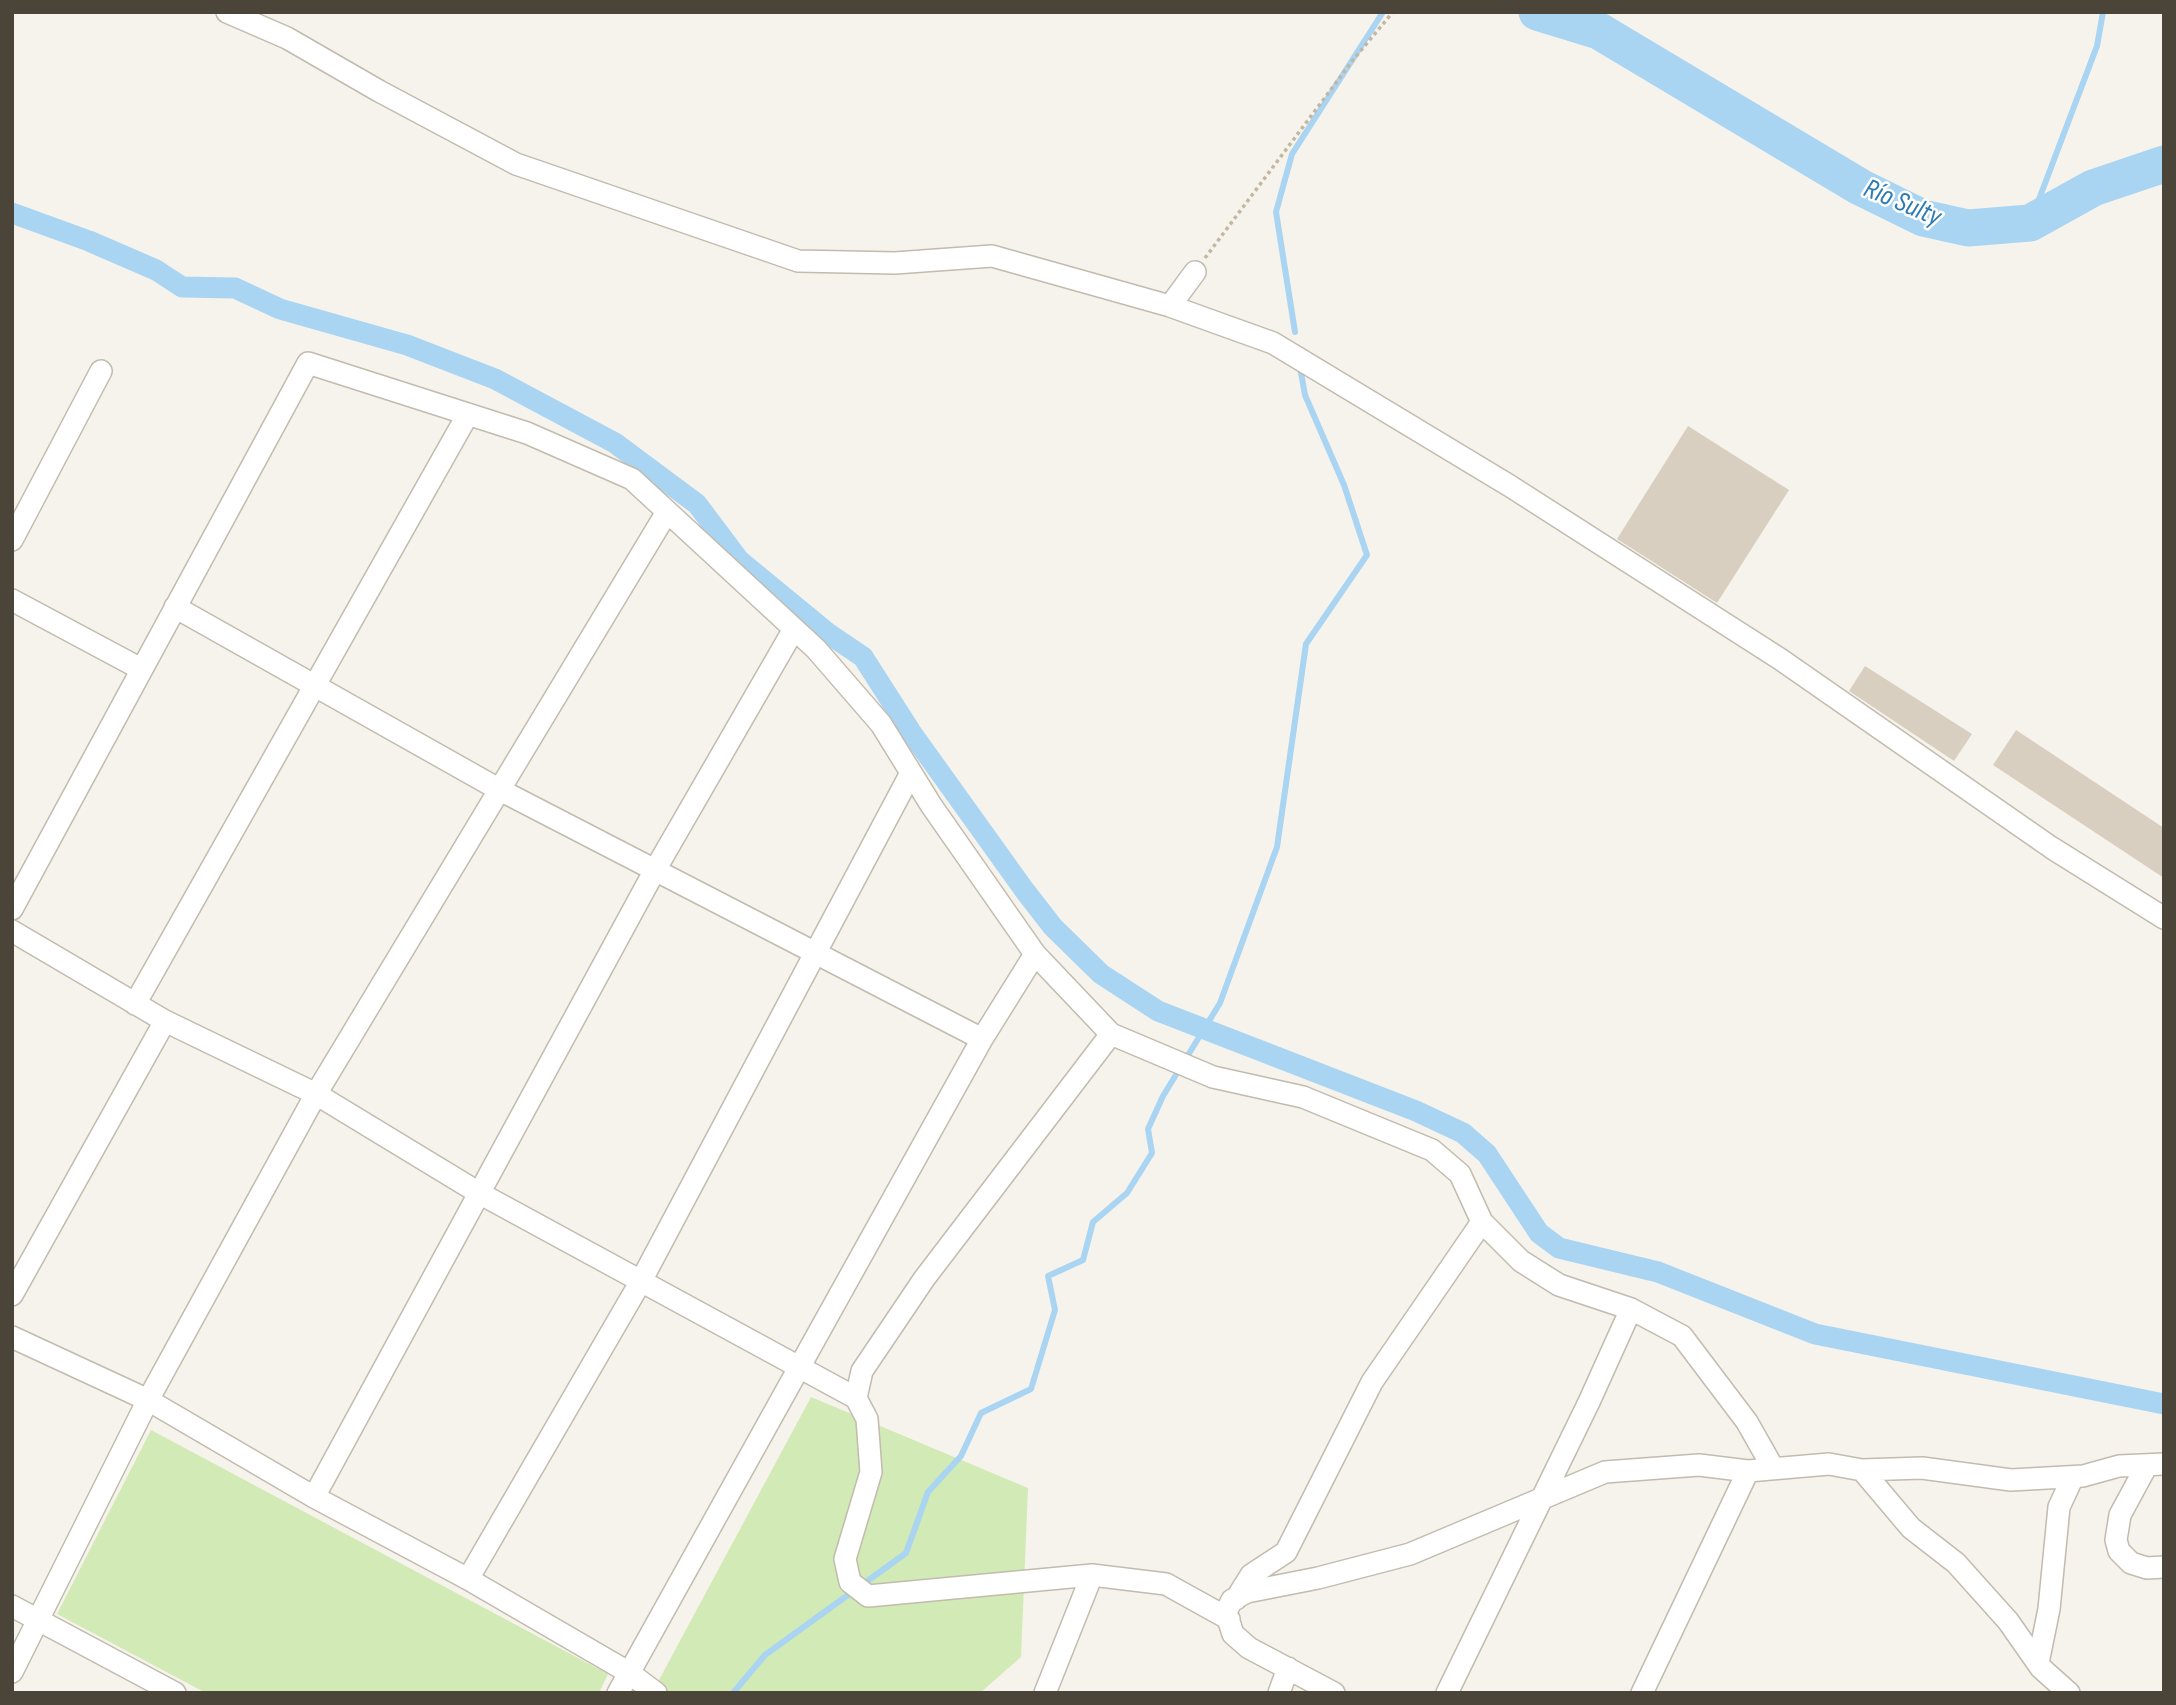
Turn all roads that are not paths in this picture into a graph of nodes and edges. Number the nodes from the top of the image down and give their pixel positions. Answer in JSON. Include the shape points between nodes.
{"nodes":[{"id":1,"x":227,"y":12,"type":"edge"},
{"id":2,"x":1195,"y":272,"type":"road end"},
{"id":3,"x":1170,"y":306,"type":"junction"},
{"id":4,"x":101,"y":372,"type":"dead end"},
{"id":5,"x":468,"y":414,"type":"junction"},
{"id":6,"x":667,"y":512,"type":"junction"},
{"id":7,"x":12,"y":540,"type":"edge"},
{"id":8,"x":12,"y":600,"type":"edge"},
{"id":9,"x":175,"y":607,"type":"junction"},
{"id":10,"x":794,"y":628,"type":"junction"},
{"id":11,"x":141,"y":669,"type":"junction"},
{"id":12,"x":315,"y":685,"type":"junction"},
{"id":13,"x":911,"y":773,"type":"junction"},
{"id":14,"x":500,"y":790,"type":"junction"},
{"id":15,"x":655,"y":870,"type":"junction"},
{"id":16,"x":12,"y":909,"type":"edge"},
{"id":17,"x":2164,"y":918,"type":"edge"},
{"id":18,"x":12,"y":931,"type":"edge"},
{"id":19,"x":813,"y":952,"type":"junction"},
{"id":20,"x":1035,"y":954,"type":"junction"},
{"id":21,"x":135,"y":1004,"type":"junction"},
{"id":22,"x":165,"y":1021,"type":"junction"},
{"id":23,"x":1111,"y":1034,"type":"junction"},
{"id":24,"x":982,"y":1039,"type":"junction"},
{"id":25,"x":316,"y":1094,"type":"junction"},
{"id":26,"x":479,"y":1193,"type":"junction"},
{"id":27,"x":1482,"y":1222,"type":"junction"},
{"id":28,"x":641,"y":1281,"type":"junction"},
{"id":29,"x":12,"y":1295,"type":"edge"},
{"id":30,"x":1630,"y":1309,"type":"junction"},
{"id":31,"x":12,"y":1337,"type":"edge"},
{"id":32,"x":801,"y":1368,"type":"junction"},
{"id":33,"x":856,"y":1398,"type":"junction"},
{"id":34,"x":148,"y":1400,"type":"junction"},
{"id":35,"x":2155,"y":1464,"type":"edge"},
{"id":36,"x":1773,"y":1468,"type":"junction"},
{"id":37,"x":1862,"y":1470,"type":"junction"},
{"id":38,"x":1748,"y":1471,"type":"junction"},
{"id":39,"x":2073,"y":1477,"type":"junction"},
{"id":40,"x":314,"y":1497,"type":"junction"},
{"id":41,"x":1541,"y":1499,"type":"junction"},
{"id":42,"x":2164,"y":1567,"type":"edge"},
{"id":43,"x":1092,"y":1575,"type":"junction"},
{"id":44,"x":468,"y":1580,"type":"junction"},
{"id":45,"x":12,"y":1606,"type":"edge"},
{"id":46,"x":1232,"y":1609,"type":"junction"},
{"id":47,"x":40,"y":1619,"type":"junction"},
{"id":48,"x":2038,"y":1663,"type":"junction"},
{"id":49,"x":1288,"y":1668,"type":"junction"},
{"id":50,"x":12,"y":1672,"type":"edge"},
{"id":51,"x":628,"y":1672,"type":"junction"},
{"id":52,"x":175,"y":1693,"type":"edge"},
{"id":53,"x":618,"y":1693,"type":"edge"},
{"id":54,"x":656,"y":1693,"type":"edge"},
{"id":55,"x":1045,"y":1693,"type":"edge"},
{"id":56,"x":1279,"y":1693,"type":"edge"},
{"id":57,"x":1334,"y":1693,"type":"edge"},
{"id":58,"x":1447,"y":1693,"type":"edge"},
{"id":59,"x":1642,"y":1693,"type":"edge"},
{"id":60,"x":2069,"y":1693,"type":"edge"}],
"edges":[{"from":1,"to":3,"type":"street","via":[[288,38],[516,164],[798,261],[895,263],[992,256]]},
{"from":2,"to":3,"type":"street"},
{"from":3,"to":17,"type":"street","via":[[1273,343],[1510,486],[1780,659],[2052,848]]},
{"from":4,"to":7,"type":"street"},
{"from":5,"to":6,"type":"street","via":[[527,433],[632,479]]},
{"from":5,"to":9,"type":"street","via":[[308,362]]},
{"from":5,"to":12,"type":"street"},
{"from":6,"to":10,"type":"street"},
{"from":6,"to":14,"type":"street"},
{"from":8,"to":11,"type":"street"},
{"from":9,"to":11,"type":"street"},
{"from":9,"to":12,"type":"street"},
{"from":10,"to":13,"type":"street","via":[[881,724]]},
{"from":10,"to":15,"type":"street"},
{"from":11,"to":16,"type":"street"},
{"from":12,"to":14,"type":"street"},
{"from":12,"to":21,"type":"street"},
{"from":13,"to":19,"type":"street"},
{"from":13,"to":20,"type":"street"},
{"from":14,"to":15,"type":"street"},
{"from":14,"to":25,"type":"street"},
{"from":15,"to":19,"type":"street"},
{"from":15,"to":26,"type":"street"},
{"from":18,"to":21,"type":"street"},
{"from":19,"to":24,"type":"street"},
{"from":19,"to":28,"type":"street"},
{"from":20,"to":23,"type":"street"},
{"from":20,"to":24,"type":"street"},
{"from":21,"to":22,"type":"street"},
{"from":22,"to":25,"type":"street"},
{"from":22,"to":29,"type":"street"},
{"from":23,"to":27,"type":"street","via":[[1213,1077],[1303,1097],[1432,1150],[1460,1174]]},
{"from":23,"to":33,"type":"street","via":[[924,1279],[862,1371]]},
{"from":24,"to":32,"type":"street"},
{"from":25,"to":26,"type":"street"},
{"from":25,"to":34,"type":"street"},
{"from":26,"to":28,"type":"street"},
{"from":26,"to":40,"type":"street"},
{"from":27,"to":30,"type":"street","via":[[1521,1261],[1559,1285]]},
{"from":27,"to":46,"type":"street","via":[[1372,1382],[1286,1552],[1251,1575]]},
{"from":28,"to":32,"type":"street"},
{"from":28,"to":44,"type":"street"},
{"from":30,"to":36,"type":"street","via":[[1682,1336],[1747,1422]]},
{"from":30,"to":41,"type":"street"},
{"from":31,"to":34,"type":"street"},
{"from":32,"to":33,"type":"street"},
{"from":32,"to":51,"type":"street"},
{"from":33,"to":43,"type":"street","via":[[867,1419],[871,1472],[845,1559],[850,1582],[868,1596]]},
{"from":34,"to":40,"type":"street"},
{"from":34,"to":47,"type":"street"},
{"from":35,"to":39,"type":"street","via":[[2119,1466]]},
{"from":35,"to":42,"type":"street","via":[[2120,1515],[2116,1540],[2131,1563]]},
{"from":36,"to":37,"type":"street","via":[[1829,1464]]},
{"from":36,"to":38,"type":"street"},
{"from":37,"to":39,"type":"street","via":[[1922,1468],[2011,1480]]},
{"from":37,"to":48,"type":"street","via":[[1911,1528],[1956,1563]]},
{"from":38,"to":41,"type":"street","via":[[1699,1465],[1605,1472]]},
{"from":38,"to":59,"type":"street"},
{"from":39,"to":48,"type":"street","via":[[2059,1507],[2049,1609]]},
{"from":40,"to":44,"type":"street"},
{"from":41,"to":46,"type":"street","via":[[1410,1554],[1247,1592]]},
{"from":41,"to":58,"type":"street"},
{"from":43,"to":46,"type":"street","via":[[1167,1584]]},
{"from":43,"to":55,"type":"street"},
{"from":44,"to":51,"type":"street"},
{"from":45,"to":47,"type":"street"},
{"from":46,"to":49,"type":"street","via":[[1233,1634]]},
{"from":47,"to":50,"type":"street"},
{"from":47,"to":52,"type":"street"},
{"from":48,"to":60,"type":"street"},
{"from":49,"to":56,"type":"street"},
{"from":49,"to":57,"type":"street"},
{"from":51,"to":53,"type":"street"},
{"from":51,"to":54,"type":"street"}]}
